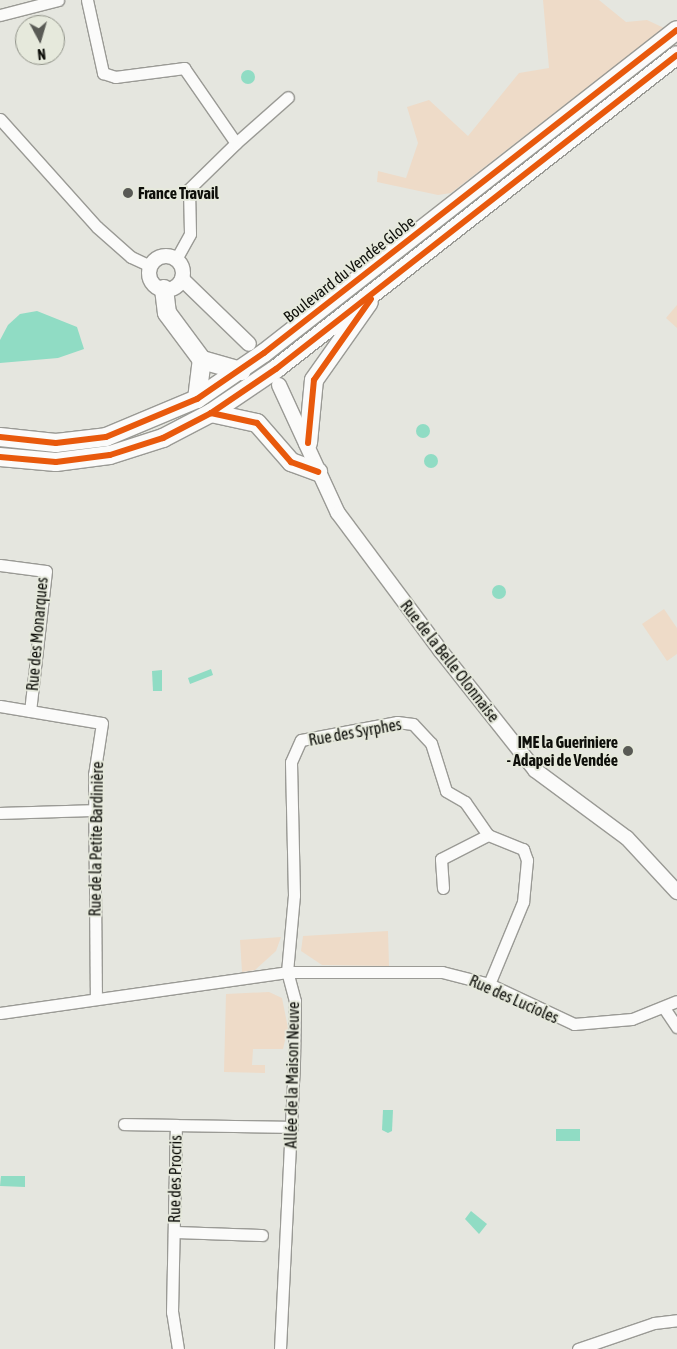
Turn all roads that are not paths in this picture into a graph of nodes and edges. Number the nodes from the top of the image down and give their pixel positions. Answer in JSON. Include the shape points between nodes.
{"nodes":[{"id":1,"x":58,"y":0,"type":"edge"},
{"id":2,"x":87,"y":0,"type":"edge"},
{"id":3,"x":0,"y":15,"type":"edge"},
{"id":4,"x":677,"y":30,"type":"edge"},
{"id":5,"x":677,"y":55,"type":"edge"},
{"id":6,"x":288,"y":97,"type":"dead end"},
{"id":7,"x":0,"y":119,"type":"edge"},
{"id":8,"x":236,"y":143,"type":"junction"},
{"id":9,"x":176,"y":259,"type":"junction"},
{"id":10,"x":150,"y":266,"type":"junction"},
{"id":11,"x":182,"y":280,"type":"junction"},
{"id":12,"x":164,"y":289,"type":"junction"},
{"id":13,"x":378,"y":289,"type":"junction"},
{"id":14,"x":249,"y":344,"type":"dead end"},
{"id":15,"x":202,"y":360,"type":"junction"},
{"id":16,"x":241,"y":371,"type":"junction"},
{"id":17,"x":279,"y":385,"type":"dead end"},
{"id":18,"x":197,"y":399,"type":"junction"},
{"id":19,"x":211,"y":413,"type":"junction"},
{"id":20,"x":0,"y":437,"type":"edge"},
{"id":21,"x":308,"y":443,"type":"junction"},
{"id":22,"x":0,"y":457,"type":"edge"},
{"id":23,"x":318,"y":472,"type":"junction"},
{"id":24,"x":0,"y":565,"type":"edge"},
{"id":25,"x":0,"y":706,"type":"edge"},
{"id":26,"x":30,"y":711,"type":"junction"},
{"id":27,"x":94,"y":810,"type":"junction"},
{"id":28,"x":0,"y":813,"type":"edge"},
{"id":29,"x":488,"y":835,"type":"junction"},
{"id":30,"x":443,"y":888,"type":"dead end"},
{"id":31,"x":677,"y":892,"type":"edge"},
{"id":32,"x":287,"y":972,"type":"junction"},
{"id":33,"x":489,"y":984,"type":"junction"},
{"id":34,"x":96,"y":999,"type":"junction"},
{"id":35,"x":677,"y":1001,"type":"edge"},
{"id":36,"x":664,"y":1008,"type":"junction"},
{"id":37,"x":0,"y":1013,"type":"edge"},
{"id":38,"x":677,"y":1027,"type":"edge"},
{"id":39,"x":124,"y":1124,"type":"dead end"},
{"id":40,"x":176,"y":1125,"type":"junction"},
{"id":41,"x":292,"y":1127,"type":"junction"},
{"id":42,"x":174,"y":1232,"type":"junction"},
{"id":43,"x":262,"y":1235,"type":"dead end"},
{"id":44,"x":677,"y":1320,"type":"edge"},
{"id":45,"x":178,"y":1349,"type":"edge"},
{"id":46,"x":280,"y":1349,"type":"edge"},
{"id":47,"x":578,"y":1349,"type":"edge"}],
"edges":[{"from":1,"to":3,"type":"street"},
{"from":2,"to":8,"type":"street","via":[[103,73],[115,77],[184,68]]},
{"from":4,"to":16,"type":"main road","name":"Boulevard du Vendée Globe"},
{"from":5,"to":13,"type":"main road","name":"Boulevard du Vendée Globe"},
{"from":6,"to":8,"type":"street"},
{"from":7,"to":10,"type":"street","via":[[98,227],[131,256]]},
{"from":8,"to":9,"type":"street","via":[[189,189],[190,234]]},
{"from":9,"to":10,"type":"street","via":[[162,256]]},
{"from":9,"to":11,"type":"street"},
{"from":10,"to":12,"type":"street","via":[[152,281]]},
{"from":11,"to":12,"type":"street","via":[[174,288]]},
{"from":11,"to":14,"type":"street"},
{"from":12,"to":15,"type":"main road","via":[[167,314]]},
{"from":13,"to":19,"type":"main road","name":"Boulevard du Vendée Globe"},
{"from":13,"to":21,"type":"main road","via":[[314,380]]},
{"from":15,"to":16,"type":"main road"},
{"from":15,"to":18,"type":"main road"},
{"from":16,"to":18,"type":"main road","name":"Boulevard du Vendée Globe"},
{"from":17,"to":21,"type":"street","name":"Rue de la Belle Olonnaise"},
{"from":18,"to":20,"type":"main road","name":"Boulevard du Vendée Globe","via":[[106,437],[56,443]]},
{"from":19,"to":22,"type":"main road","name":"Boulevard du Vendée Globe","via":[[162,438],[110,455],[56,462]]},
{"from":19,"to":23,"type":"main road","via":[[257,423],[291,462]]},
{"from":21,"to":23,"type":"street","name":"Rue de la Belle Olonnaise"},
{"from":23,"to":31,"type":"street","name":"Rue de la Belle Olonnaise","via":[[348,528],[535,770],[627,838]]},
{"from":24,"to":26,"type":"street","name":"Rue des Monarques","via":[[46,572]]},
{"from":25,"to":26,"type":"street","name":"Rue de la Petite Bardinière"},
{"from":26,"to":27,"type":"street","name":"Rue de la Petite Bardinière","via":[[102,724]]},
{"from":27,"to":28,"type":"street"},
{"from":27,"to":34,"type":"street","name":"Rue de la Petite Bardinière"},
{"from":29,"to":30,"type":"street","via":[[441,859]]},
{"from":29,"to":32,"type":"street","name":"Rue des Syrphes","via":[[465,802],[442,785],[433,748],[413,724],[397,722],[301,740],[291,753],[294,895]]},
{"from":29,"to":33,"type":"street","via":[[512,841],[523,849],[527,860],[523,902]]},
{"from":32,"to":33,"type":"street","name":"Rue des Lucioles","via":[[442,972]]},
{"from":32,"to":34,"type":"street"},
{"from":32,"to":41,"type":"street","name":"Allée de la Maison Neuve","via":[[295,1001]]},
{"from":33,"to":36,"type":"street","name":"Rue des Lucioles","via":[[574,1024],[607,1025]]},
{"from":34,"to":37,"type":"street"},
{"from":35,"to":36,"type":"street","name":"Rue des Lucioles"},
{"from":36,"to":38,"type":"street"},
{"from":39,"to":40,"type":"street"},
{"from":40,"to":41,"type":"street","name":"Rue des Procris"},
{"from":40,"to":42,"type":"street","name":"Rue des Procris"},
{"from":41,"to":46,"type":"street","name":"Allée de la Maison Neuve"},
{"from":42,"to":43,"type":"street"},
{"from":42,"to":45,"type":"street","name":"Rue des Procris","via":[[172,1312]]},
{"from":44,"to":47,"type":"street","via":[[654,1323]]}]}
